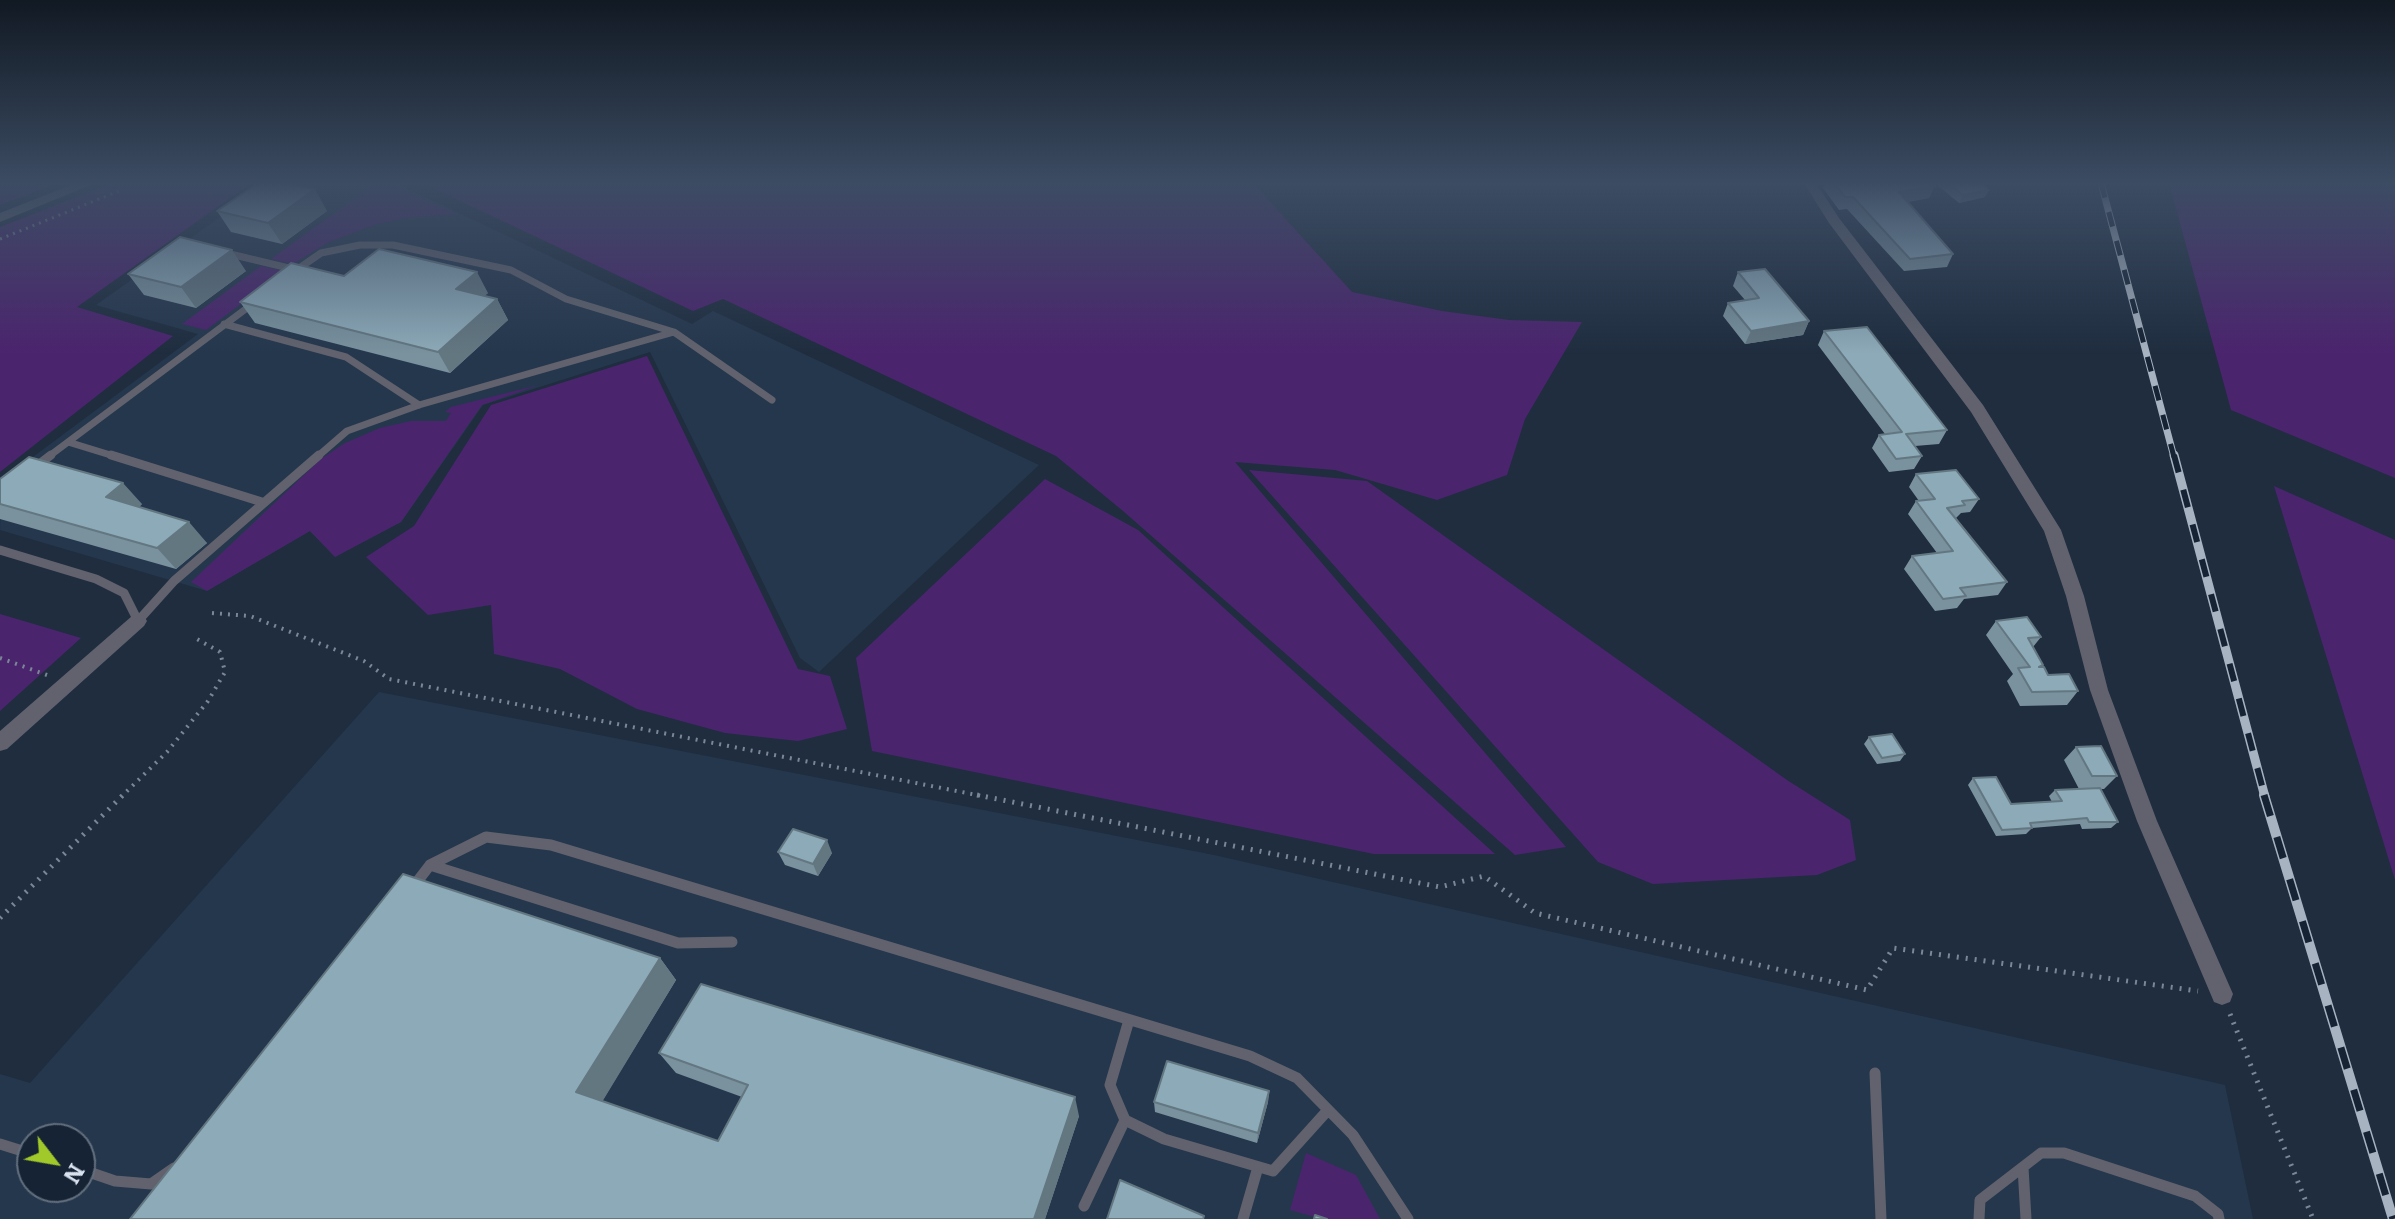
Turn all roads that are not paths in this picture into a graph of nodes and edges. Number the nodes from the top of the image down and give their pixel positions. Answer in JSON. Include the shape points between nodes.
{"nodes":[{"id":1,"x":1849,"y":240,"type":"edge"},
{"id":2,"x":220,"y":251,"type":"edge"},
{"id":3,"x":297,"y":270,"type":"junction"},
{"id":4,"x":285,"y":279,"type":"edge"},
{"id":5,"x":261,"y":297,"type":"edge"},
{"id":6,"x":224,"y":324,"type":"junction"},
{"id":7,"x":674,"y":332,"type":"junction"},
{"id":8,"x":772,"y":400,"type":"dead end"},
{"id":9,"x":419,"y":405,"type":"junction"},
{"id":10,"x":68,"y":442,"type":"junction"},
{"id":11,"x":24,"y":476,"type":"edge"},
{"id":12,"x":262,"y":502,"type":"junction"},
{"id":13,"x":0,"y":550,"type":"edge"},
{"id":14,"x":138,"y":621,"type":"junction"},
{"id":15,"x":0,"y":743,"type":"edge"},
{"id":16,"x":430,"y":865,"type":"junction"},
{"id":17,"x":400,"y":902,"type":"edge"},
{"id":18,"x":732,"y":942,"type":"dead end"},
{"id":19,"x":2222,"y":994,"type":"road end"},
{"id":20,"x":1129,"y":1020,"type":"junction"},
{"id":21,"x":1875,"y":1073,"type":"dead end"},
{"id":22,"x":1328,"y":1110,"type":"junction"},
{"id":23,"x":1125,"y":1120,"type":"junction"},
{"id":24,"x":1258,"y":1167,"type":"junction"},
{"id":25,"x":2023,"y":1167,"type":"junction"},
{"id":26,"x":96,"y":1174,"type":"edge"},
{"id":27,"x":179,"y":1184,"type":"edge"},
{"id":28,"x":1084,"y":1206,"type":"dead end"},
{"id":29,"x":1243,"y":1219,"type":"edge"},
{"id":30,"x":1408,"y":1219,"type":"edge"},
{"id":31,"x":1881,"y":1219,"type":"edge"},
{"id":32,"x":1979,"y":1219,"type":"edge"},
{"id":33,"x":2026,"y":1219,"type":"edge"},
{"id":34,"x":2219,"y":1219,"type":"edge"}],
"edges":[{"from":1,"to":19,"type":"street","via":[[1977,409],[2052,530],[2099,690],[2147,821]]},
{"from":2,"to":3,"type":"lane"},
{"from":3,"to":4,"type":"lane"},
{"from":3,"to":7,"type":"lane","via":[[321,253],[393,245],[511,270],[566,299]]},
{"from":5,"to":6,"type":"lane"},
{"from":6,"to":9,"type":"lane","via":[[346,357]]},
{"from":6,"to":10,"type":"lane"},
{"from":7,"to":8,"type":"lane"},
{"from":7,"to":9,"type":"lane"},
{"from":9,"to":12,"type":"lane","via":[[347,431]]},
{"from":10,"to":11,"type":"lane"},
{"from":10,"to":12,"type":"lane"},
{"from":12,"to":14,"type":"lane"},
{"from":13,"to":14,"type":"lane","via":[[96,579],[124,593]]},
{"from":14,"to":15,"type":"street"},
{"from":16,"to":17,"type":"lane"},
{"from":16,"to":18,"type":"lane","via":[[678,943]]},
{"from":16,"to":20,"type":"lane","via":[[486,837],[551,845]]},
{"from":20,"to":22,"type":"lane","via":[[1250,1056],[1297,1078]]},
{"from":20,"to":23,"type":"lane","via":[[1110,1085]]},
{"from":21,"to":31,"type":"lane"},
{"from":22,"to":24,"type":"lane","via":[[1273,1171]]},
{"from":22,"to":30,"type":"lane","via":[[1353,1135]]},
{"from":23,"to":24,"type":"lane","via":[[1164,1139]]},
{"from":23,"to":28,"type":"lane"},
{"from":24,"to":29,"type":"lane"},
{"from":25,"to":32,"type":"lane","via":[[1980,1200]]},
{"from":25,"to":33,"type":"lane"},
{"from":25,"to":34,"type":"lane","via":[[2041,1153],[2064,1153],[2195,1196]]},
{"from":26,"to":27,"type":"lane","via":[[151,1184],[186,1167]]}]}
